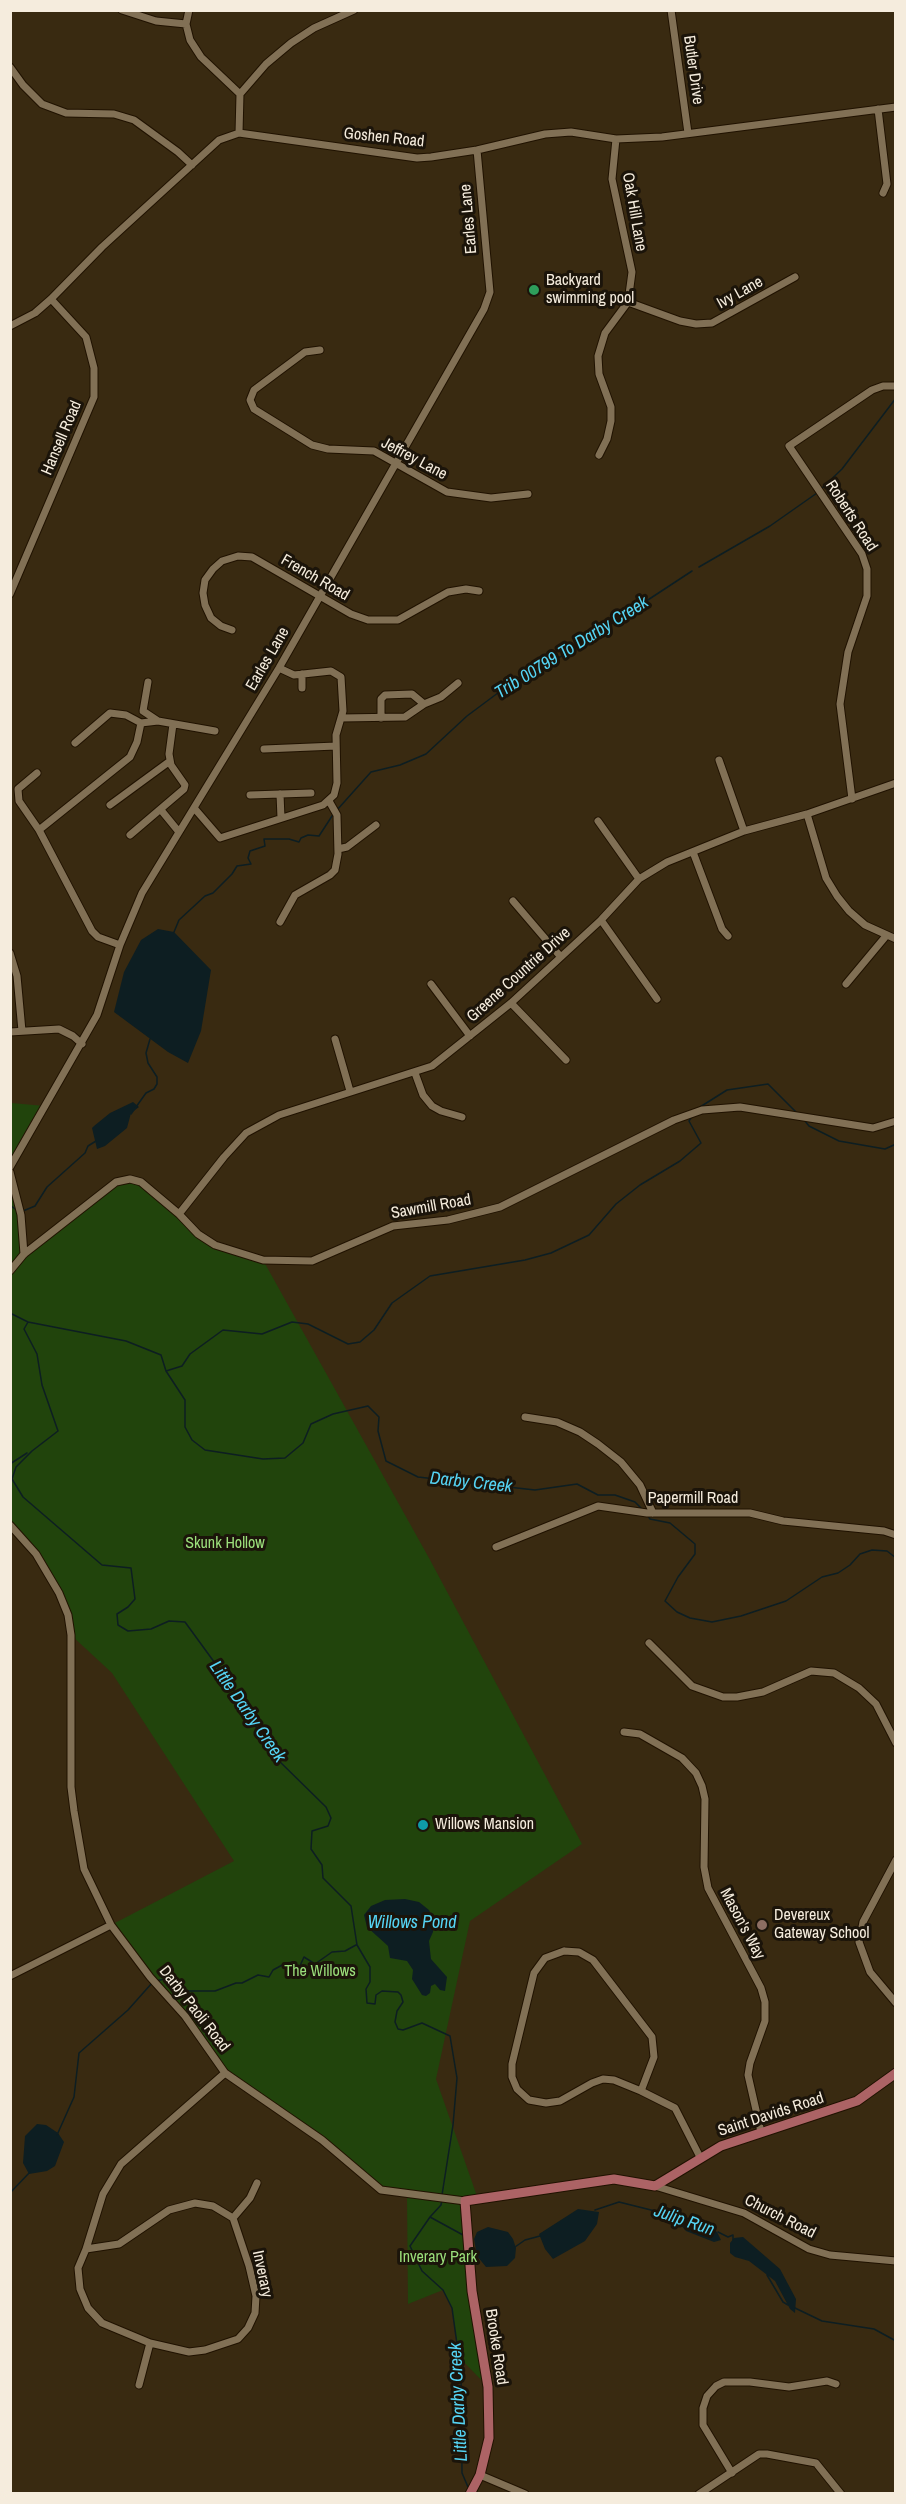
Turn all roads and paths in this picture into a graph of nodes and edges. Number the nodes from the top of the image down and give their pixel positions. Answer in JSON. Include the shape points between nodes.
{"nodes":[{"id":1,"x":122,"y":10,"type":"edge"},
{"id":2,"x":189,"y":10,"type":"edge"},
{"id":3,"x":354,"y":10,"type":"edge"},
{"id":4,"x":671,"y":10,"type":"edge"},
{"id":5,"x":186,"y":24,"type":"junction"},
{"id":6,"x":10,"y":67,"type":"edge"},
{"id":7,"x":240,"y":94,"type":"junction"},
{"id":8,"x":896,"y":107,"type":"edge"},
{"id":9,"x":878,"y":109,"type":"junction"},
{"id":10,"x":239,"y":133,"type":"junction"},
{"id":11,"x":688,"y":133,"type":"junction"},
{"id":12,"x":616,"y":139,"type":"junction"},
{"id":13,"x":477,"y":150,"type":"junction"},
{"id":14,"x":192,"y":165,"type":"junction"},
{"id":15,"x":882,"y":193,"type":"dead end"},
{"id":16,"x":795,"y":278,"type":"dead end"},
{"id":17,"x":51,"y":299,"type":"junction"},
{"id":18,"x":628,"y":302,"type":"junction"},
{"id":19,"x":10,"y":326,"type":"edge"},
{"id":20,"x":320,"y":350,"type":"dead end"},
{"id":21,"x":896,"y":386,"type":"edge"},
{"id":22,"x":599,"y":455,"type":"dead end"},
{"id":23,"x":395,"y":463,"type":"junction"},
{"id":24,"x":528,"y":494,"type":"dead end"},
{"id":25,"x":478,"y":591,"type":"dead end"},
{"id":26,"x":10,"y":594,"type":"edge"},
{"id":27,"x":321,"y":595,"type":"junction"},
{"id":28,"x":232,"y":630,"type":"dead end"},
{"id":29,"x":279,"y":668,"type":"junction"},
{"id":30,"x":302,"y":674,"type":"junction"},
{"id":31,"x":148,"y":682,"type":"dead end"},
{"id":32,"x":458,"y":683,"type":"dead end"},
{"id":33,"x":302,"y":688,"type":"dead end"},
{"id":34,"x":424,"y":704,"type":"junction"},
{"id":35,"x":341,"y":718,"type":"junction"},
{"id":36,"x":381,"y":718,"type":"junction"},
{"id":37,"x":159,"y":721,"type":"junction"},
{"id":38,"x":141,"y":723,"type":"junction"},
{"id":39,"x":172,"y":724,"type":"junction"},
{"id":40,"x":215,"y":731,"type":"dead end"},
{"id":41,"x":75,"y":743,"type":"dead end"},
{"id":42,"x":336,"y":746,"type":"junction"},
{"id":43,"x":264,"y":749,"type":"dead end"},
{"id":44,"x":718,"y":760,"type":"dead end"},
{"id":45,"x":170,"y":761,"type":"junction"},
{"id":46,"x":37,"y":772,"type":"dead end"},
{"id":47,"x":896,"y":783,"type":"edge"},
{"id":48,"x":311,"y":793,"type":"dead end"},
{"id":49,"x":280,"y":794,"type":"junction"},
{"id":50,"x":250,"y":795,"type":"dead end"},
{"id":51,"x":852,"y":799,"type":"junction"},
{"id":52,"x":329,"y":801,"type":"junction"},
{"id":53,"x":110,"y":805,"type":"dead end"},
{"id":54,"x":195,"y":808,"type":"junction"},
{"id":55,"x":160,"y":810,"type":"junction"},
{"id":56,"x":807,"y":814,"type":"junction"},
{"id":57,"x":280,"y":818,"type":"junction"},
{"id":58,"x":598,"y":820,"type":"dead end"},
{"id":59,"x":376,"y":825,"type":"dead end"},
{"id":60,"x":39,"y":830,"type":"junction"},
{"id":61,"x":744,"y":831,"type":"junction"},
{"id":62,"x":179,"y":832,"type":"junction"},
{"id":63,"x":130,"y":835,"type":"dead end"},
{"id":64,"x":338,"y":849,"type":"junction"},
{"id":65,"x":693,"y":852,"type":"junction"},
{"id":66,"x":639,"y":879,"type":"junction"},
{"id":67,"x":513,"y":901,"type":"dead end"},
{"id":68,"x":601,"y":920,"type":"junction"},
{"id":69,"x":280,"y":922,"type":"dead end"},
{"id":70,"x":728,"y":936,"type":"dead end"},
{"id":71,"x":886,"y":936,"type":"junction"},
{"id":72,"x":896,"y":939,"type":"edge"},
{"id":73,"x":120,"y":945,"type":"junction"},
{"id":74,"x":10,"y":954,"type":"edge"},
{"id":75,"x":560,"y":956,"type":"junction"},
{"id":76,"x":431,"y":984,"type":"dead end"},
{"id":77,"x":846,"y":984,"type":"dead end"},
{"id":78,"x":657,"y":999,"type":"dead end"},
{"id":79,"x":512,"y":1004,"type":"junction"},
{"id":80,"x":22,"y":1031,"type":"junction"},
{"id":81,"x":10,"y":1032,"type":"edge"},
{"id":82,"x":470,"y":1036,"type":"junction"},
{"id":83,"x":335,"y":1039,"type":"dead end"},
{"id":84,"x":82,"y":1044,"type":"junction"},
{"id":85,"x":566,"y":1060,"type":"dead end"},
{"id":86,"x":415,"y":1073,"type":"junction"},
{"id":87,"x":350,"y":1091,"type":"junction"},
{"id":88,"x":462,"y":1117,"type":"dead end"},
{"id":89,"x":896,"y":1120,"type":"edge"},
{"id":90,"x":10,"y":1167,"type":"edge"},
{"id":91,"x":10,"y":1172,"type":"edge"},
{"id":92,"x":179,"y":1214,"type":"junction"},
{"id":93,"x":24,"y":1254,"type":"junction"},
{"id":94,"x":10,"y":1271,"type":"edge"},
{"id":95,"x":525,"y":1417,"type":"dead end"},
{"id":96,"x":650,"y":1513,"type":"junction"},
{"id":97,"x":10,"y":1525,"type":"edge"},
{"id":98,"x":896,"y":1535,"type":"edge"},
{"id":99,"x":496,"y":1547,"type":"dead end"},
{"id":100,"x":649,"y":1643,"type":"dead end"},
{"id":101,"x":624,"y":1732,"type":"dead end"},
{"id":102,"x":896,"y":1743,"type":"edge"},
{"id":103,"x":896,"y":1860,"type":"edge"},
{"id":104,"x":111,"y":1925,"type":"junction"},
{"id":105,"x":10,"y":1976,"type":"edge"},
{"id":106,"x":896,"y":2003,"type":"edge"},
{"id":107,"x":225,"y":2073,"type":"junction"},
{"id":108,"x":896,"y":2073,"type":"edge"},
{"id":109,"x":641,"y":2091,"type":"junction"},
{"id":110,"x":761,"y":2132,"type":"junction"},
{"id":111,"x":700,"y":2157,"type":"junction"},
{"id":112,"x":256,"y":2183,"type":"dead end"},
{"id":113,"x":655,"y":2186,"type":"junction"},
{"id":114,"x":465,"y":2201,"type":"junction"},
{"id":115,"x":233,"y":2218,"type":"junction"},
{"id":116,"x":86,"y":2249,"type":"junction"},
{"id":117,"x":896,"y":2261,"type":"edge"},
{"id":118,"x":150,"y":2343,"type":"junction"},
{"id":119,"x":836,"y":2384,"type":"dead end"},
{"id":120,"x":139,"y":2385,"type":"dead end"},
{"id":121,"x":732,"y":2473,"type":"junction"},
{"id":122,"x":480,"y":2475,"type":"junction"},
{"id":123,"x":470,"y":2493,"type":"edge"},
{"id":124,"x":525,"y":2493,"type":"edge"},
{"id":125,"x":699,"y":2493,"type":"edge"},
{"id":126,"x":841,"y":2493,"type":"edge"}],
"edges":[{"from":1,"to":5,"type":"street","via":[[156,21]]},
{"from":2,"to":5,"type":"street"},
{"from":3,"to":7,"type":"street","via":[[291,43]]},
{"from":4,"to":11,"type":"street","name":"Butler Drive"},
{"from":5,"to":7,"type":"street","via":[[201,57]]},
{"from":6,"to":14,"type":"street","via":[[42,104],[66,113],[114,114],[134,120]]},
{"from":7,"to":10,"type":"street"},
{"from":8,"to":9,"type":"street","name":"Goshen Road"},
{"from":9,"to":11,"type":"street","name":"Goshen Road"},
{"from":9,"to":15,"type":"street","via":[[886,184]]},
{"from":10,"to":13,"type":"street","name":"Goshen Road","via":[[417,158]]},
{"from":10,"to":14,"type":"street","via":[[219,140]]},
{"from":11,"to":12,"type":"street","name":"Goshen Road"},
{"from":12,"to":13,"type":"street","name":"Goshen Road","via":[[571,132],[545,134]]},
{"from":12,"to":18,"type":"street","name":"Oak Hill Lane","via":[[612,179],[632,272]]},
{"from":13,"to":23,"type":"street","name":"Earles Lane","via":[[490,292]]},
{"from":14,"to":17,"type":"street"},
{"from":16,"to":18,"type":"street","name":"Ivy Lane","via":[[712,323],[680,321]]},
{"from":17,"to":19,"type":"street"},
{"from":17,"to":26,"type":"street","name":"Hansell Road","via":[[86,337],[94,368],[94,397]]},
{"from":18,"to":22,"type":"street","name":"Oak Hill Lane","via":[[605,333],[598,356],[599,374],[611,407],[607,439]]},
{"from":20,"to":23,"type":"street","name":"Jeffrey Lane","via":[[305,352],[254,390],[250,400],[254,409],[312,445],[374,451]]},
{"from":21,"to":51,"type":"street","name":"Roberts Road","via":[[872,390],[789,446],[862,555],[867,569],[867,596],[848,652],[840,704]]},
{"from":23,"to":24,"type":"street","name":"Jeffrey Lane","via":[[437,488],[457,494],[491,498]]},
{"from":23,"to":27,"type":"street","name":"Earles Lane"},
{"from":25,"to":27,"type":"street","name":"French Road","via":[[448,592],[398,620],[383,621],[351,614]]},
{"from":27,"to":28,"type":"street","name":"French Road","via":[[252,557],[222,561],[206,580],[203,599],[211,618]]},
{"from":27,"to":29,"type":"street","name":"Earles Lane"},
{"from":29,"to":30,"type":"street","via":[[289,674]]},
{"from":29,"to":54,"type":"street","name":"Earles Lane"},
{"from":30,"to":33,"type":"street"},
{"from":30,"to":35,"type":"street","via":[[326,670],[339,675]]},
{"from":31,"to":37,"type":"street","via":[[143,711]]},
{"from":32,"to":34,"type":"street"},
{"from":34,"to":36,"type":"street","via":[[405,717]]},
{"from":34,"to":36,"type":"street","via":[[412,693],[385,695],[381,699]]},
{"from":35,"to":36,"type":"street"},
{"from":35,"to":42,"type":"street"},
{"from":37,"to":38,"type":"street"},
{"from":37,"to":39,"type":"street"},
{"from":38,"to":41,"type":"street","via":[[126,715],[110,713]]},
{"from":38,"to":60,"type":"street","via":[[130,757]]},
{"from":39,"to":40,"type":"street"},
{"from":39,"to":45,"type":"street"},
{"from":42,"to":43,"type":"street"},
{"from":42,"to":52,"type":"street","via":[[337,783]]},
{"from":44,"to":61,"type":"street"},
{"from":45,"to":53,"type":"street"},
{"from":45,"to":55,"type":"street","via":[[185,785],[181,794]]},
{"from":46,"to":60,"type":"street","via":[[16,792]]},
{"from":47,"to":51,"type":"street","name":"Greene Countrie Drive"},
{"from":48,"to":49,"type":"street"},
{"from":49,"to":50,"type":"street"},
{"from":49,"to":57,"type":"street"},
{"from":51,"to":56,"type":"street","name":"Greene Countrie Drive"},
{"from":52,"to":57,"type":"street"},
{"from":52,"to":64,"type":"street","via":[[337,815]]},
{"from":54,"to":57,"type":"street","via":[[220,838]]},
{"from":54,"to":62,"type":"street","name":"Earles Lane"},
{"from":55,"to":62,"type":"street"},
{"from":55,"to":63,"type":"street"},
{"from":56,"to":61,"type":"street","name":"Greene Countrie Drive"},
{"from":56,"to":71,"type":"street","via":[[826,878],[837,896],[856,917]]},
{"from":58,"to":66,"type":"street"},
{"from":59,"to":64,"type":"street","via":[[347,847]]},
{"from":60,"to":73,"type":"street","via":[[92,931]]},
{"from":61,"to":65,"type":"street","name":"Greene Countrie Drive"},
{"from":62,"to":73,"type":"street","name":"Earles Lane","via":[[142,893]]},
{"from":64,"to":69,"type":"street","via":[[333,873],[295,895]]},
{"from":65,"to":66,"type":"street","name":"Greene Countrie Drive"},
{"from":65,"to":70,"type":"street"},
{"from":66,"to":68,"type":"street","name":"Greene Countrie Drive"},
{"from":67,"to":75,"type":"street"},
{"from":68,"to":75,"type":"street","name":"Greene Countrie Drive"},
{"from":68,"to":78,"type":"street"},
{"from":71,"to":72,"type":"street"},
{"from":71,"to":77,"type":"street"},
{"from":73,"to":84,"type":"street","name":"Earles Lane","via":[[97,1015]]},
{"from":74,"to":80,"type":"street","via":[[17,976]]},
{"from":75,"to":79,"type":"street","name":"Greene Countrie Drive"},
{"from":76,"to":82,"type":"street"},
{"from":79,"to":82,"type":"street","name":"Greene Countrie Drive"},
{"from":79,"to":85,"type":"street"},
{"from":80,"to":81,"type":"street"},
{"from":80,"to":84,"type":"street","via":[[64,1030]]},
{"from":82,"to":86,"type":"street","name":"Greene Countrie Drive","via":[[432,1066]]},
{"from":83,"to":87,"type":"street"},
{"from":84,"to":90,"type":"street","name":"Earles Lane"},
{"from":86,"to":87,"type":"street","name":"Greene Countrie Drive"},
{"from":86,"to":88,"type":"street","via":[[432,1106]]},
{"from":87,"to":92,"type":"street","name":"Greene Countrie Drive","via":[[279,1115],[246,1133]]},
{"from":89,"to":92,"type":"street","name":"Sawmill Road","via":[[873,1128],[740,1107],[702,1110],[500,1206],[448,1220],[393,1226],[312,1261],[263,1260],[215,1245]]},
{"from":91,"to":93,"type":"street","via":[[21,1215]]},
{"from":92,"to":93,"type":"street","name":"Sawmill Road","via":[[141,1182],[116,1182]]},
{"from":93,"to":94,"type":"street","name":"Sawmill Road"},
{"from":95,"to":96,"type":"street","via":[[557,1422],[598,1444],[621,1462],[640,1485]]},
{"from":96,"to":98,"type":"street","name":"Papermill Road","via":[[750,1513]]},
{"from":96,"to":99,"type":"street","name":"Papermill Road","via":[[598,1506]]},
{"from":97,"to":104,"type":"street","name":"Darby Paoli Road","via":[[36,1554],[68,1615],[74,1811],[84,1869]]},
{"from":100,"to":102,"type":"street","via":[[692,1686],[723,1697],[763,1692],[812,1671],[834,1673],[876,1704]]},
{"from":101,"to":110,"type":"street","name":"Mason's Way","via":[[640,1734],[682,1758],[702,1786],[708,1888],[763,1991],[766,2005],[765,2021],[748,2075]]},
{"from":103,"to":106,"type":"street","via":[[863,1922],[858,1942],[870,1972]]},
{"from":104,"to":105,"type":"street"},
{"from":104,"to":107,"type":"street","name":"Darby Paoli Road","via":[[185,2016]]},
{"from":107,"to":114,"type":"street","name":"Darby Paoli Road","via":[[321,2140],[381,2190]]},
{"from":107,"to":116,"type":"street","name":"Inverary","via":[[121,2164],[103,2194]]},
{"from":108,"to":110,"type":"main road","name":"Saint Davids Road","via":[[857,2101]]},
{"from":109,"to":109,"type":"street","via":[[607,2079],[592,2082],[550,2103],[533,2102],[519,2092],[512,2077],[512,2064],[534,1973],[545,1958],[567,1951],[590,1957],[647,2029],[655,2053]]},
{"from":109,"to":111,"type":"street","via":[[678,2111]]},
{"from":110,"to":111,"type":"main road","name":"Saint Davids Road"},
{"from":111,"to":113,"type":"main road","name":"Saint Davids Road"},
{"from":112,"to":115,"type":"street","via":[[250,2198]]},
{"from":113,"to":114,"type":"main road","name":"Darby Paoli Road","via":[[614,2179]]},
{"from":113,"to":117,"type":"street","name":"Church Road","via":[[744,2213],[809,2249],[830,2255]]},
{"from":114,"to":122,"type":"main road","name":"Brooke Road","via":[[472,2291],[488,2387],[489,2438]]},
{"from":115,"to":116,"type":"street","via":[[213,2206],[195,2204],[169,2210],[118,2244]]},
{"from":115,"to":118,"type":"street","name":"Inverary","via":[[256,2296],[255,2313],[248,2328],[238,2339],[205,2350],[189,2352]]},
{"from":116,"to":118,"type":"street","name":"Inverary","via":[[78,2268],[80,2289],[88,2308],[102,2323]]},
{"from":118,"to":120,"type":"street"},
{"from":119,"to":121,"type":"street","via":[[827,2381],[789,2387],[724,2382],[716,2386],[703,2408],[703,2425]]},
{"from":121,"to":125,"type":"street"},
{"from":121,"to":126,"type":"street","via":[[759,2454],[767,2454],[816,2463]]},
{"from":122,"to":123,"type":"main road","name":"Brooke Road"},
{"from":122,"to":124,"type":"street"}]}
